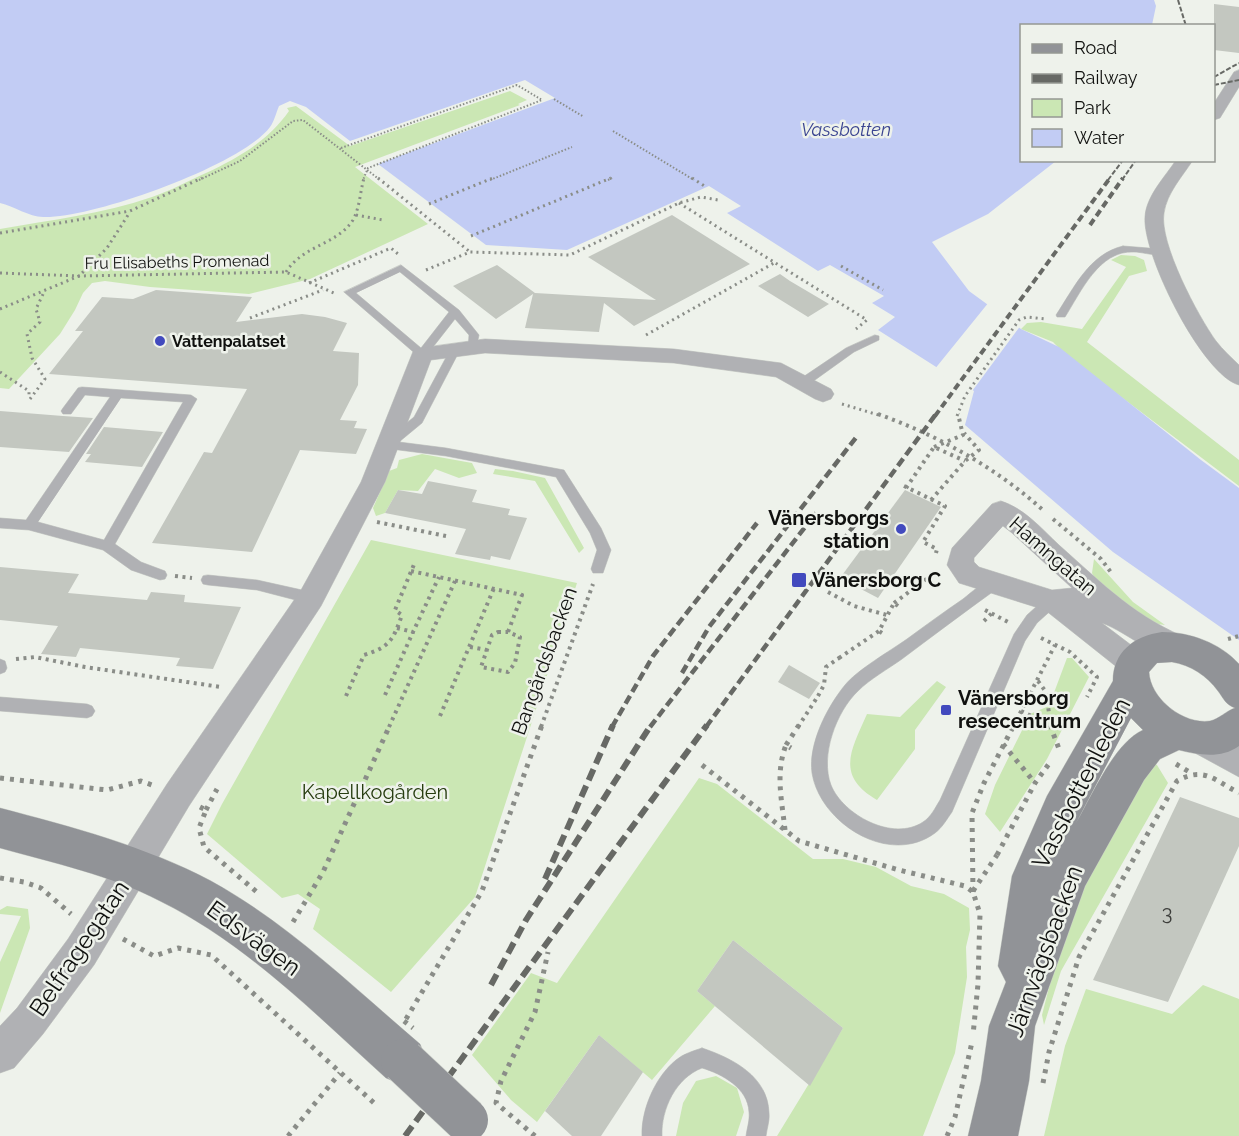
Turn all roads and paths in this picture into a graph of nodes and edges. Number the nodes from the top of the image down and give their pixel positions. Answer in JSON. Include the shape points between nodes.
{"nodes":[{"id":1,"x":1239,"y":75,"type":"edge"},
{"id":2,"x":554,"y":99,"type":"dead end"},
{"id":3,"x":1215,"y":113,"type":"edge"},
{"id":4,"x":584,"y":117,"type":"dead end"},
{"id":5,"x":613,"y":131,"type":"dead end"},
{"id":6,"x":572,"y":147,"type":"dead end"},
{"id":7,"x":341,"y":148,"type":"junction"},
{"id":8,"x":1184,"y":162,"type":"edge"},
{"id":9,"x":368,"y":168,"type":"junction"},
{"id":10,"x":612,"y":178,"type":"dead end"},
{"id":11,"x":706,"y":187,"type":"dead end"},
{"id":12,"x":718,"y":200,"type":"dead end"},
{"id":13,"x":679,"y":203,"type":"junction"},
{"id":14,"x":429,"y":204,"type":"dead end"},
{"id":15,"x":130,"y":212,"type":"junction"},
{"id":16,"x":356,"y":215,"type":"junction"},
{"id":17,"x":383,"y":220,"type":"dead end"},
{"id":18,"x":0,"y":233,"type":"edge"},
{"id":19,"x":471,"y":236,"type":"dead end"},
{"id":20,"x":470,"y":252,"type":"junction"},
{"id":21,"x":1161,"y":252,"type":"junction"},
{"id":22,"x":405,"y":260,"type":"dead end"},
{"id":23,"x":774,"y":263,"type":"junction"},
{"id":24,"x":841,"y":266,"type":"dead end"},
{"id":25,"x":286,"y":272,"type":"junction"},
{"id":26,"x":0,"y":273,"type":"edge"},
{"id":27,"x":419,"y":273,"type":"dead end"},
{"id":28,"x":79,"y":276,"type":"junction"},
{"id":29,"x":309,"y":283,"type":"junction"},
{"id":30,"x":324,"y":290,"type":"junction"},
{"id":31,"x":883,"y":290,"type":"dead end"},
{"id":32,"x":44,"y":291,"type":"junction"},
{"id":33,"x":349,"y":292,"type":"junction"},
{"id":34,"x":0,"y":309,"type":"edge"},
{"id":35,"x":455,"y":312,"type":"junction"},
{"id":36,"x":1060,"y":315,"type":"joint"},
{"id":37,"x":250,"y":318,"type":"dead end"},
{"id":38,"x":875,"y":338,"type":"dead end"},
{"id":39,"x":637,"y":341,"type":"dead end"},
{"id":40,"x":464,"y":348,"type":"junction"},
{"id":41,"x":1211,"y":348,"type":"junction"},
{"id":42,"x":850,"y":350,"type":"junction"},
{"id":43,"x":1239,"y":353,"type":"edge"},
{"id":44,"x":422,"y":354,"type":"junction"},
{"id":45,"x":0,"y":372,"type":"edge"},
{"id":46,"x":1239,"y":378,"type":"edge"},
{"id":47,"x":814,"y":388,"type":"junction"},
{"id":48,"x":118,"y":393,"type":"junction"},
{"id":49,"x":67,"y":411,"type":"dead end"},
{"id":50,"x":963,"y":432,"type":"junction"},
{"id":51,"x":946,"y":442,"type":"junction"},
{"id":52,"x":387,"y":445,"type":"junction"},
{"id":53,"x":934,"y":447,"type":"junction"},
{"id":54,"x":971,"y":458,"type":"junction"},
{"id":55,"x":965,"y":461,"type":"junction"},
{"id":56,"x":905,"y":487,"type":"joint"},
{"id":57,"x":932,"y":500,"type":"junction"},
{"id":58,"x":0,"y":523,"type":"edge"},
{"id":59,"x":29,"y":525,"type":"junction"},
{"id":60,"x":107,"y":546,"type":"junction"},
{"id":61,"x":935,"y":556,"type":"dead end"},
{"id":62,"x":415,"y":562,"type":"dead end"},
{"id":63,"x":935,"y":566,"type":"dead end"},
{"id":64,"x":598,"y":569,"type":"joint"},
{"id":65,"x":939,"y":570,"type":"dead end"},
{"id":66,"x":411,"y":571,"type":"junction"},
{"id":67,"x":160,"y":575,"type":"joint"},
{"id":68,"x":439,"y":577,"type":"junction"},
{"id":69,"x":929,"y":577,"type":"dead end"},
{"id":70,"x":1114,"y":578,"type":"dead end"},
{"id":71,"x":208,"y":580,"type":"joint"},
{"id":72,"x":455,"y":581,"type":"junction"},
{"id":73,"x":993,"y":584,"type":"junction"},
{"id":74,"x":494,"y":588,"type":"junction"},
{"id":75,"x":828,"y":592,"type":"dead end"},
{"id":76,"x":311,"y":598,"type":"junction"},
{"id":77,"x":1052,"y":601,"type":"junction"},
{"id":78,"x":992,"y":613,"type":"dead end"},
{"id":79,"x":887,"y":615,"type":"junction"},
{"id":80,"x":1124,"y":619,"type":"junction"},
{"id":81,"x":984,"y":621,"type":"dead end"},
{"id":82,"x":397,"y":628,"type":"junction"},
{"id":83,"x":413,"y":632,"type":"junction"},
{"id":84,"x":508,"y":632,"type":"junction"},
{"id":85,"x":1055,"y":645,"type":"dead end"},
{"id":86,"x":1220,"y":646,"type":"edge"},
{"id":87,"x":470,"y":647,"type":"junction"},
{"id":88,"x":487,"y":650,"type":"junction"},
{"id":89,"x":1,"y":666,"type":"edge"},
{"id":90,"x":1132,"y":674,"type":"junction"},
{"id":91,"x":1038,"y":681,"type":"junction"},
{"id":92,"x":249,"y":693,"type":"junction"},
{"id":93,"x":1239,"y":693,"type":"edge"},
{"id":94,"x":384,"y":695,"type":"dead end"},
{"id":95,"x":346,"y":696,"type":"dead end"},
{"id":96,"x":0,"y":704,"type":"edge"},
{"id":97,"x":87,"y":711,"type":"dead end"},
{"id":98,"x":1021,"y":711,"type":"junction"},
{"id":99,"x":440,"y":716,"type":"dead end"},
{"id":100,"x":1049,"y":718,"type":"junction"},
{"id":101,"x":1239,"y":723,"type":"edge"},
{"id":102,"x":1186,"y":735,"type":"junction"},
{"id":103,"x":1064,"y":741,"type":"dead end"},
{"id":104,"x":1003,"y":744,"type":"junction"},
{"id":105,"x":1059,"y":749,"type":"junction"},
{"id":106,"x":1239,"y":762,"type":"edge"},
{"id":107,"x":702,"y":765,"type":"dead end"},
{"id":108,"x":0,"y":778,"type":"edge"},
{"id":109,"x":1035,"y":783,"type":"junction"},
{"id":110,"x":1239,"y":793,"type":"edge"},
{"id":111,"x":178,"y":795,"type":"junction"},
{"id":112,"x":0,"y":828,"type":"edge"},
{"id":113,"x":785,"y":830,"type":"junction"},
{"id":114,"x":133,"y":868,"type":"junction"},
{"id":115,"x":0,"y":878,"type":"edge"},
{"id":116,"x":973,"y":892,"type":"junction"},
{"id":117,"x":266,"y":900,"type":"dead end"},
{"id":118,"x":283,"y":915,"type":"dead end"},
{"id":119,"x":98,"y":925,"type":"junction"},
{"id":120,"x":548,"y":952,"type":"dead end"},
{"id":121,"x":1012,"y":1026,"type":"junction"},
{"id":122,"x":404,"y":1041,"type":"junction"},
{"id":123,"x":0,"y":1054,"type":"edge"},
{"id":124,"x":340,"y":1073,"type":"junction"},
{"id":125,"x":1041,"y":1094,"type":"dead end"},
{"id":126,"x":374,"y":1103,"type":"dead end"},
{"id":127,"x":474,"y":1128,"type":"edge"},
{"id":128,"x":288,"y":1136,"type":"edge"},
{"id":129,"x":535,"y":1136,"type":"edge"},
{"id":130,"x":652,"y":1136,"type":"edge"},
{"id":131,"x":756,"y":1136,"type":"edge"},
{"id":132,"x":947,"y":1136,"type":"edge"},
{"id":133,"x":993,"y":1136,"type":"edge"}],
"edges":[{"from":1,"to":3,"type":"street"},
{"from":2,"to":4,"type":"path"},
{"from":5,"to":11,"type":"path"},
{"from":6,"to":14,"type":"path"},
{"from":7,"to":9,"type":"path"},
{"from":7,"to":9,"type":"path","via":[[517,85],[542,100]]},
{"from":7,"to":15,"type":"path","via":[[311,124],[303,120],[293,122],[240,161]]},
{"from":8,"to":21,"type":"street","via":[[1160,200],[1154,218]]},
{"from":9,"to":16,"type":"path","via":[[362,178]]},
{"from":9,"to":20,"type":"path"},
{"from":10,"to":19,"type":"path"},
{"from":12,"to":13,"type":"path","via":[[701,197]]},
{"from":13,"to":20,"type":"path","via":[[570,255]]},
{"from":13,"to":23,"type":"path"},
{"from":15,"to":18,"type":"path"},
{"from":15,"to":28,"type":"path","via":[[108,248]]},
{"from":16,"to":17,"type":"path"},
{"from":16,"to":25,"type":"path","via":[[342,231],[298,255]]},
{"from":20,"to":27,"type":"path"},
{"from":21,"to":36,"type":"lane","via":[[1122,249],[1107,254]]},
{"from":21,"to":41,"type":"street","via":[[1187,310]]},
{"from":22,"to":29,"type":"path","via":[[391,248]]},
{"from":23,"to":39,"type":"path"},
{"from":23,"to":42,"type":"path","via":[[867,320],[842,340]]},
{"from":24,"to":31,"type":"path"},
{"from":25,"to":28,"type":"path","name":"Fru Elisabeths Promenad"},
{"from":25,"to":29,"type":"path","name":"Fru Elisabeths Promenad"},
{"from":26,"to":28,"type":"path","name":"Fru Elisabeths Promenad"},
{"from":28,"to":32,"type":"path"},
{"from":29,"to":30,"type":"path","name":"Fru Elisabeths Promenad"},
{"from":30,"to":33,"type":"path","name":"Fru Elisabeths Promenad","via":[[340,295]]},
{"from":30,"to":37,"type":"path"},
{"from":32,"to":34,"type":"path"},
{"from":32,"to":45,"type":"path","via":[[36,309],[40,322],[27,334],[27,347],[45,379],[30,399],[29,391]]},
{"from":33,"to":35,"type":"lane","via":[[400,268]]},
{"from":33,"to":44,"type":"lane"},
{"from":35,"to":40,"type":"lane","via":[[474,335]]},
{"from":35,"to":44,"type":"lane"},
{"from":36,"to":50,"type":"path","via":[[1052,320],[1019,320],[965,396],[957,417]]},
{"from":38,"to":42,"type":"lane"},
{"from":40,"to":44,"type":"street"},
{"from":40,"to":47,"type":"street","via":[[485,345],[674,356],[781,370]]},
{"from":40,"to":52,"type":"lane","via":[[418,420]]},
{"from":41,"to":43,"type":"street"},
{"from":41,"to":46,"type":"street"},
{"from":42,"to":47,"type":"lane"},
{"from":44,"to":52,"type":"street","name":"Belfragegatan"},
{"from":47,"to":51,"type":"path","via":[[837,402]]},
{"from":48,"to":49,"type":"lane","via":[[82,391]]},
{"from":48,"to":59,"type":"lane"},
{"from":48,"to":60,"type":"lane","via":[[191,399]]},
{"from":50,"to":51,"type":"path"},
{"from":50,"to":54,"type":"path","via":[[979,450]]},
{"from":51,"to":53,"type":"path"},
{"from":51,"to":54,"type":"path"},
{"from":52,"to":64,"type":"lane","name":"Bangårdsbacken","via":[[560,473],[604,550]]},
{"from":52,"to":76,"type":"street","name":"Belfragegatan","via":[[373,482]]},
{"from":53,"to":55,"type":"path"},
{"from":53,"to":56,"type":"path"},
{"from":54,"to":55,"type":"path"},
{"from":54,"to":70,"type":"path","via":[[1018,487],[1101,559]]},
{"from":55,"to":57,"type":"path"},
{"from":56,"to":57,"type":"path"},
{"from":57,"to":61,"type":"path","via":[[945,506],[923,542],[937,549]]},
{"from":58,"to":59,"type":"lane"},
{"from":59,"to":60,"type":"lane"},
{"from":60,"to":67,"type":"lane","via":[[136,566]]},
{"from":62,"to":66,"type":"path"},
{"from":63,"to":65,"type":"path"},
{"from":64,"to":122,"type":"path","name":"Bangårdsbacken","via":[[482,891]]},
{"from":66,"to":68,"type":"path"},
{"from":66,"to":82,"type":"path","via":[[395,610],[402,615]]},
{"from":67,"to":71,"type":"path"},
{"from":68,"to":72,"type":"path"},
{"from":68,"to":83,"type":"path"},
{"from":69,"to":79,"type":"path"},
{"from":71,"to":76,"type":"lane","via":[[257,585]]},
{"from":72,"to":74,"type":"path"},
{"from":72,"to":118,"type":"path","via":[[323,872],[292,922]]},
{"from":73,"to":77,"type":"street","name":"Hamngatan"},
{"from":73,"to":77,"type":"lane","via":[[852,687],[842,700],[822,745],[820,774],[830,800],[852,820],[881,834],[897,836],[913,835],[932,826],[946,806],[1020,638],[1032,619]]},
{"from":73,"to":80,"type":"street","name":"Hamngatan","via":[[969,575],[960,565],[961,555],[1001,511]]},
{"from":74,"to":84,"type":"path","via":[[522,595]]},
{"from":74,"to":87,"type":"path"},
{"from":75,"to":79,"type":"path","via":[[854,606]]},
{"from":76,"to":92,"type":"street","name":"Belfragegatan"},
{"from":77,"to":80,"type":"street","name":"Hamngatan","via":[[1070,599]]},
{"from":77,"to":90,"type":"street","name":"Hamngatan"},
{"from":78,"to":81,"type":"path"},
{"from":79,"to":113,"type":"path","via":[[880,632],[826,667],[819,697],[779,760]]},
{"from":80,"to":86,"type":"street","name":"Hamngatan","via":[[1154,638]]},
{"from":82,"to":83,"type":"path"},
{"from":82,"to":95,"type":"path","via":[[385,649],[364,655]]},
{"from":83,"to":94,"type":"path"},
{"from":84,"to":88,"type":"path","via":[[492,635]]},
{"from":84,"to":88,"type":"path","via":[[520,637],[508,672],[481,667]]},
{"from":85,"to":91,"type":"path"},
{"from":86,"to":90,"type":"main road","via":[[1153,648],[1138,657]]},
{"from":86,"to":93,"type":"main road","via":[[1215,664]]},
{"from":87,"to":88,"type":"path"},
{"from":87,"to":99,"type":"path"},
{"from":89,"to":92,"type":"path","via":[[26,655]]},
{"from":90,"to":102,"type":"main road","via":[[1137,698],[1147,711]]},
{"from":90,"to":121,"type":"main road","name":"Vassbottenleden","via":[[1061,810],[1033,876]]},
{"from":91,"to":98,"type":"path"},
{"from":91,"to":100,"type":"path","via":[[1046,692]]},
{"from":92,"to":111,"type":"street","name":"Belfragegatan"},
{"from":96,"to":97,"type":"lane"},
{"from":98,"to":100,"type":"path","via":[[1030,718]]},
{"from":98,"to":104,"type":"path"},
{"from":100,"to":105,"type":"path"},
{"from":101,"to":102,"type":"main road","via":[[1231,732],[1218,737]]},
{"from":102,"to":106,"type":"street"},
{"from":102,"to":121,"type":"main road","name":"Järnvägsbacken","via":[[1146,747],[1130,767],[1074,867]]},
{"from":103,"to":105,"type":"path"},
{"from":104,"to":109,"type":"path"},
{"from":104,"to":116,"type":"path","via":[[972,813]]},
{"from":105,"to":109,"type":"path"},
{"from":107,"to":113,"type":"path"},
{"from":108,"to":111,"type":"path","via":[[107,790],[141,781]]},
{"from":109,"to":116,"type":"path","via":[[999,853]]},
{"from":110,"to":125,"type":"path","via":[[1200,773],[1177,781],[1079,957],[1049,1052]]},
{"from":111,"to":114,"type":"street","name":"Belfragegatan"},
{"from":111,"to":117,"type":"path","via":[[206,810],[198,826],[198,837],[204,847]]},
{"from":112,"to":114,"type":"main road","name":"Edsvägen"},
{"from":113,"to":116,"type":"path","via":[[799,841],[965,886]]},
{"from":114,"to":119,"type":"street","name":"Belfragegatan"},
{"from":114,"to":122,"type":"main road","name":"Edsvägen","via":[[196,896],[253,932]]},
{"from":115,"to":119,"type":"path","via":[[46,890],[63,910]]},
{"from":116,"to":132,"type":"path","via":[[980,914],[973,1040]]},
{"from":119,"to":123,"type":"street","name":"Belfragegatan","via":[[30,1021]]},
{"from":119,"to":124,"type":"path","via":[[154,956],[178,948],[212,955]]},
{"from":120,"to":129,"type":"path","via":[[535,1012],[501,1081],[496,1103]]},
{"from":121,"to":133,"type":"main road","name":"Järnvägsbacken"},
{"from":122,"to":127,"type":"main road","name":"Edsvägen","bridge":true},
{"from":124,"to":126,"type":"path"},
{"from":124,"to":128,"type":"path"},
{"from":130,"to":131,"type":"lane","via":[[658,1106],[668,1085],[685,1066],[702,1058],[728,1066],[747,1082],[760,1109]]}]}
